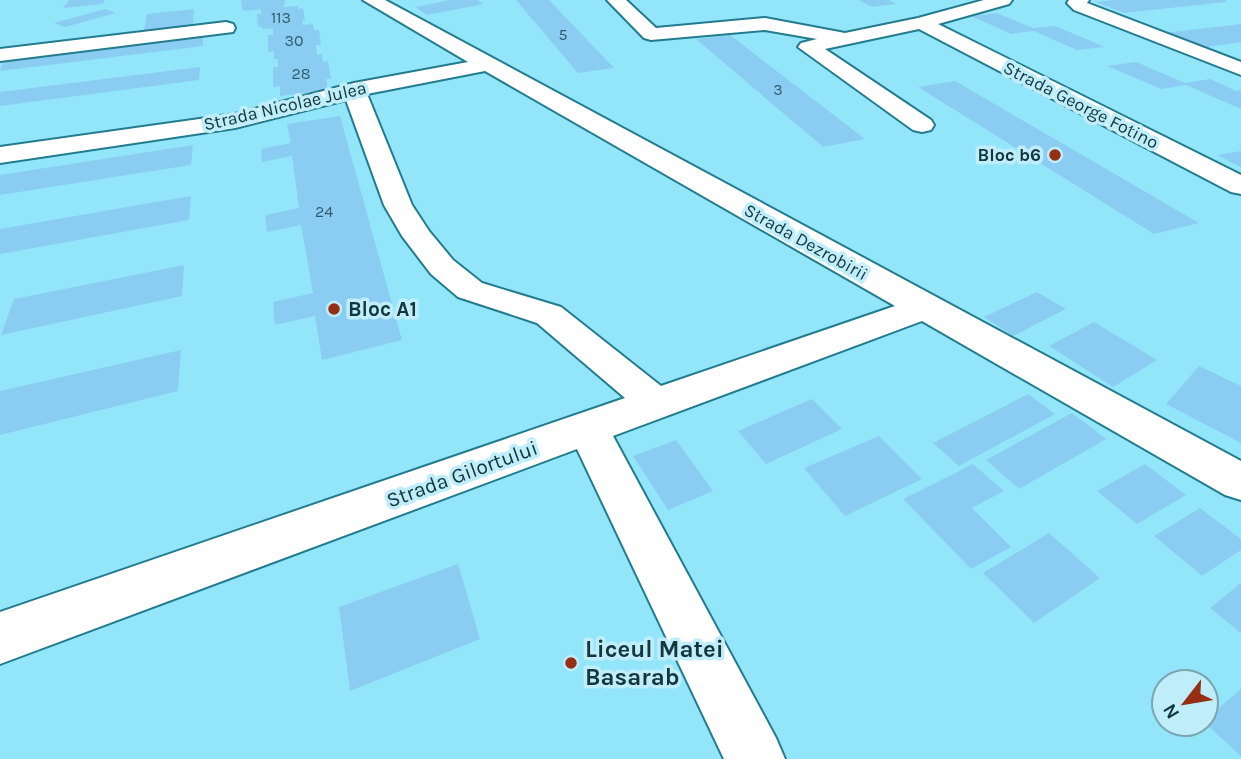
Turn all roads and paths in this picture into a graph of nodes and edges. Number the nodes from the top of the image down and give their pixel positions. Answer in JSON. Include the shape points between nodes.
{"nodes":[{"id":1,"x":372,"y":0,"type":"edge"},
{"id":2,"x":616,"y":0,"type":"edge"},
{"id":3,"x":1003,"y":0,"type":"edge"},
{"id":4,"x":1080,"y":0,"type":"edge"},
{"id":5,"x":802,"y":13,"type":"dead end"},
{"id":6,"x":921,"y":23,"type":"junction"},
{"id":7,"x":226,"y":28,"type":"dead end"},
{"id":8,"x":843,"y":39,"type":"junction"},
{"id":9,"x":0,"y":55,"type":"edge"},
{"id":10,"x":486,"y":65,"type":"junction"},
{"id":11,"x":1241,"y":69,"type":"edge"},
{"id":12,"x":354,"y":90,"type":"junction"},
{"id":13,"x":922,"y":125,"type":"dead end"},
{"id":14,"x":0,"y":155,"type":"edge"},
{"id":15,"x":1241,"y":186,"type":"edge"},
{"id":16,"x":924,"y":308,"type":"junction"},
{"id":17,"x":656,"y":403,"type":"junction"},
{"id":18,"x":588,"y":428,"type":"junction"},
{"id":19,"x":1241,"y":482,"type":"edge"},
{"id":20,"x":0,"y":638,"type":"edge"},
{"id":21,"x":755,"y":759,"type":"edge"}],
"edges":[{"from":1,"to":10,"type":"street","name":"Strada Dezrobirii"},
{"from":2,"to":8,"type":"street","via":[[651,34],[765,24]]},
{"from":3,"to":6,"type":"street"},
{"from":4,"to":11,"type":"street","via":[[1076,3],[1080,6]]},
{"from":5,"to":8,"type":"street"},
{"from":6,"to":8,"type":"street"},
{"from":6,"to":15,"type":"street","name":"Strada George Fotino"},
{"from":7,"to":9,"type":"street"},
{"from":8,"to":13,"type":"street","via":[[808,47]]},
{"from":10,"to":12,"type":"street","name":"Strada Nicolae Julea"},
{"from":10,"to":16,"type":"street","name":"Strada Dezrobirii"},
{"from":12,"to":14,"type":"street","name":"Strada Nicolae Julea","via":[[235,121]]},
{"from":12,"to":17,"type":"street","via":[[398,205],[442,267],[470,290],[549,315]]},
{"from":16,"to":17,"type":"street","name":"Strada Gilortului"},
{"from":16,"to":19,"type":"street","name":"Strada Dezrobirii"},
{"from":17,"to":18,"type":"street","name":"Strada Gilortului"},
{"from":18,"to":20,"type":"street","name":"Strada Gilortului"},
{"from":18,"to":21,"type":"street"}]}
